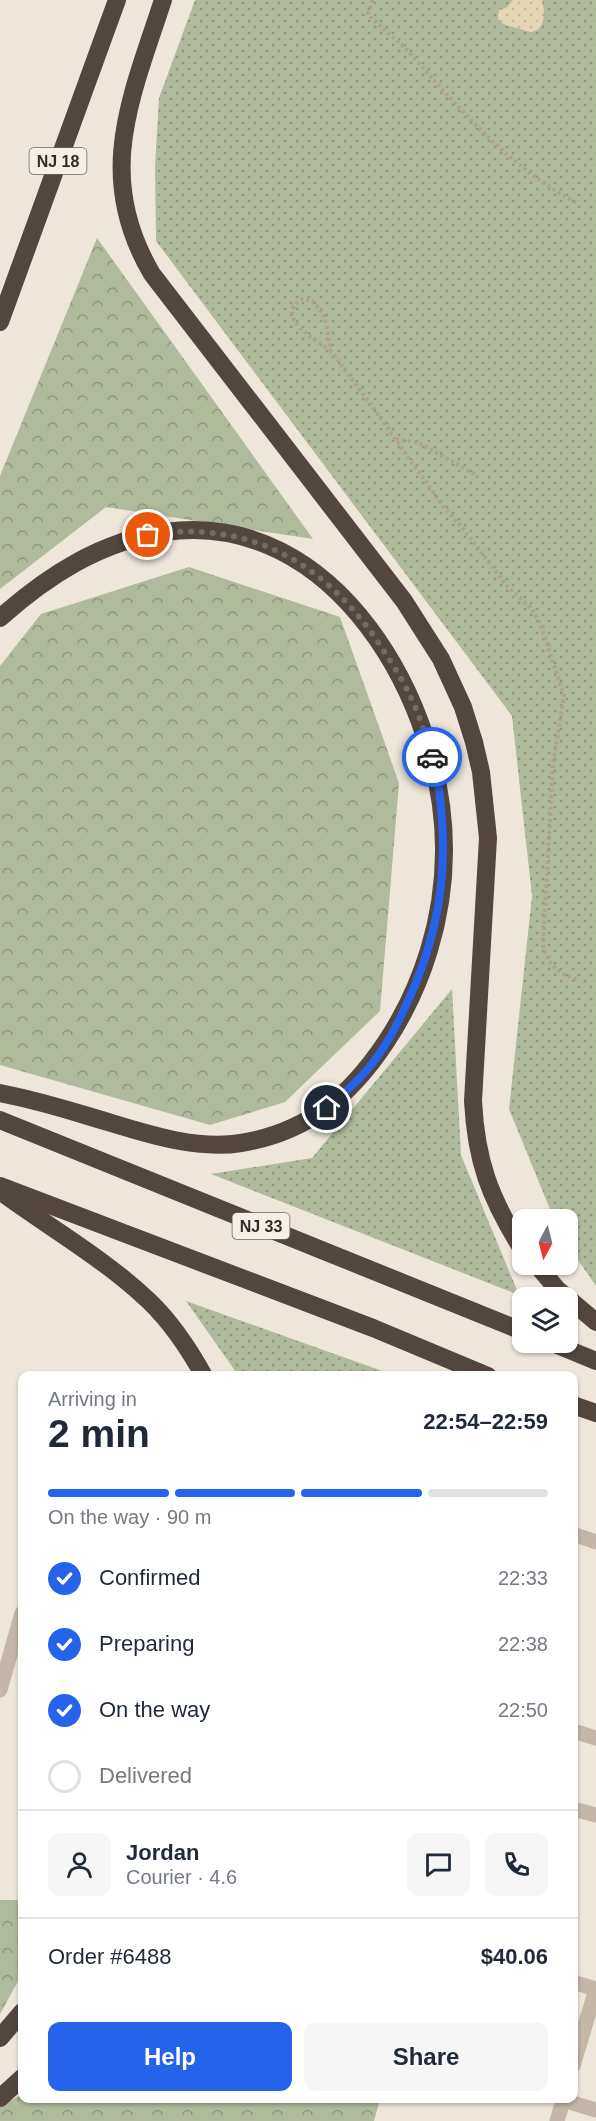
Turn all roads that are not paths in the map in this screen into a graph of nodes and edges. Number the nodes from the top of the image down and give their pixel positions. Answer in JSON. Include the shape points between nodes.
{"nodes":[{"id":1,"x":117,"y":0,"type":"edge"},
{"id":2,"x":163,"y":0,"type":"edge"},
{"id":3,"x":0,"y":322,"type":"edge"},
{"id":4,"x":0,"y":618,"type":"edge"},
{"id":5,"x":0,"y":1093,"type":"edge"},
{"id":6,"x":0,"y":1120,"type":"edge"},
{"id":7,"x":0,"y":1186,"type":"edge"},
{"id":8,"x":0,"y":1191,"type":"edge"},
{"id":9,"x":512,"y":1232,"type":"edge"},
{"id":10,"x":545,"y":1275,"type":"edge"},
{"id":11,"x":596,"y":1322,"type":"edge"},
{"id":12,"x":512,"y":1327,"type":"edge"},
{"id":13,"x":577,"y":1353,"type":"edge"},
{"id":14,"x":596,"y":1361,"type":"edge"},
{"id":15,"x":201,"y":1371,"type":"edge"},
{"id":16,"x":476,"y":1371,"type":"edge"},
{"id":17,"x":578,"y":1407,"type":"edge"},
{"id":18,"x":596,"y":1413,"type":"edge"},
{"id":19,"x":578,"y":1536,"type":"edge"},
{"id":20,"x":596,"y":1542,"type":"edge"},
{"id":21,"x":18,"y":1627,"type":"edge"},
{"id":22,"x":0,"y":1690,"type":"edge"},
{"id":23,"x":578,"y":1733,"type":"edge"},
{"id":24,"x":596,"y":1738,"type":"edge"},
{"id":25,"x":578,"y":1810,"type":"edge"},
{"id":26,"x":596,"y":1815,"type":"edge"},
{"id":27,"x":578,"y":1984,"type":"edge"},
{"id":28,"x":596,"y":1989,"type":"edge"},
{"id":29,"x":18,"y":2017,"type":"edge"},
{"id":30,"x":0,"y":2038,"type":"edge"},
{"id":31,"x":578,"y":2049,"type":"edge"},
{"id":32,"x":18,"y":2082,"type":"edge"},
{"id":33,"x":0,"y":2098,"type":"edge"},
{"id":34,"x":562,"y":2103,"type":"edge"},
{"id":35,"x":575,"y":2103,"type":"edge"},
{"id":36,"x":596,"y":2110,"type":"edge"},
{"id":37,"x":557,"y":2121,"type":"edge"}],
"edges":[{"from":1,"to":3,"type":"highway","number":"NJ 18"},
{"from":2,"to":9,"type":"highway","via":[[122,140],[120,175],[128,222],[152,274],[404,602],[441,659],[474,742],[488,838],[474,1126],[481,1164],[496,1206]]},
{"from":4,"to":5,"type":"highway","via":[[66,567],[107,547],[148,535],[195,530],[237,535],[277,549],[345,599],[375,636],[403,681],[433,760],[440,792],[444,851],[432,942],[397,1026],[368,1069],[347,1091],[301,1124],[241,1143],[204,1144]]},
{"from":6,"to":12,"type":"highway","number":"NJ 33"},
{"from":7,"to":16,"type":"highway"},
{"from":8,"to":15,"type":"highway","via":[[91,1254],[149,1301],[170,1324]]},
{"from":10,"to":11,"type":"highway"},
{"from":13,"to":14,"type":"highway"},
{"from":17,"to":18,"type":"highway"},
{"from":19,"to":20,"type":"street"},
{"from":21,"to":22,"type":"street"},
{"from":23,"to":24,"type":"street"},
{"from":25,"to":26,"type":"street"},
{"from":27,"to":28,"type":"street"},
{"from":28,"to":31,"type":"street"},
{"from":29,"to":30,"type":"highway"},
{"from":32,"to":33,"type":"highway"},
{"from":34,"to":37,"type":"street"},
{"from":35,"to":36,"type":"street"}]}
